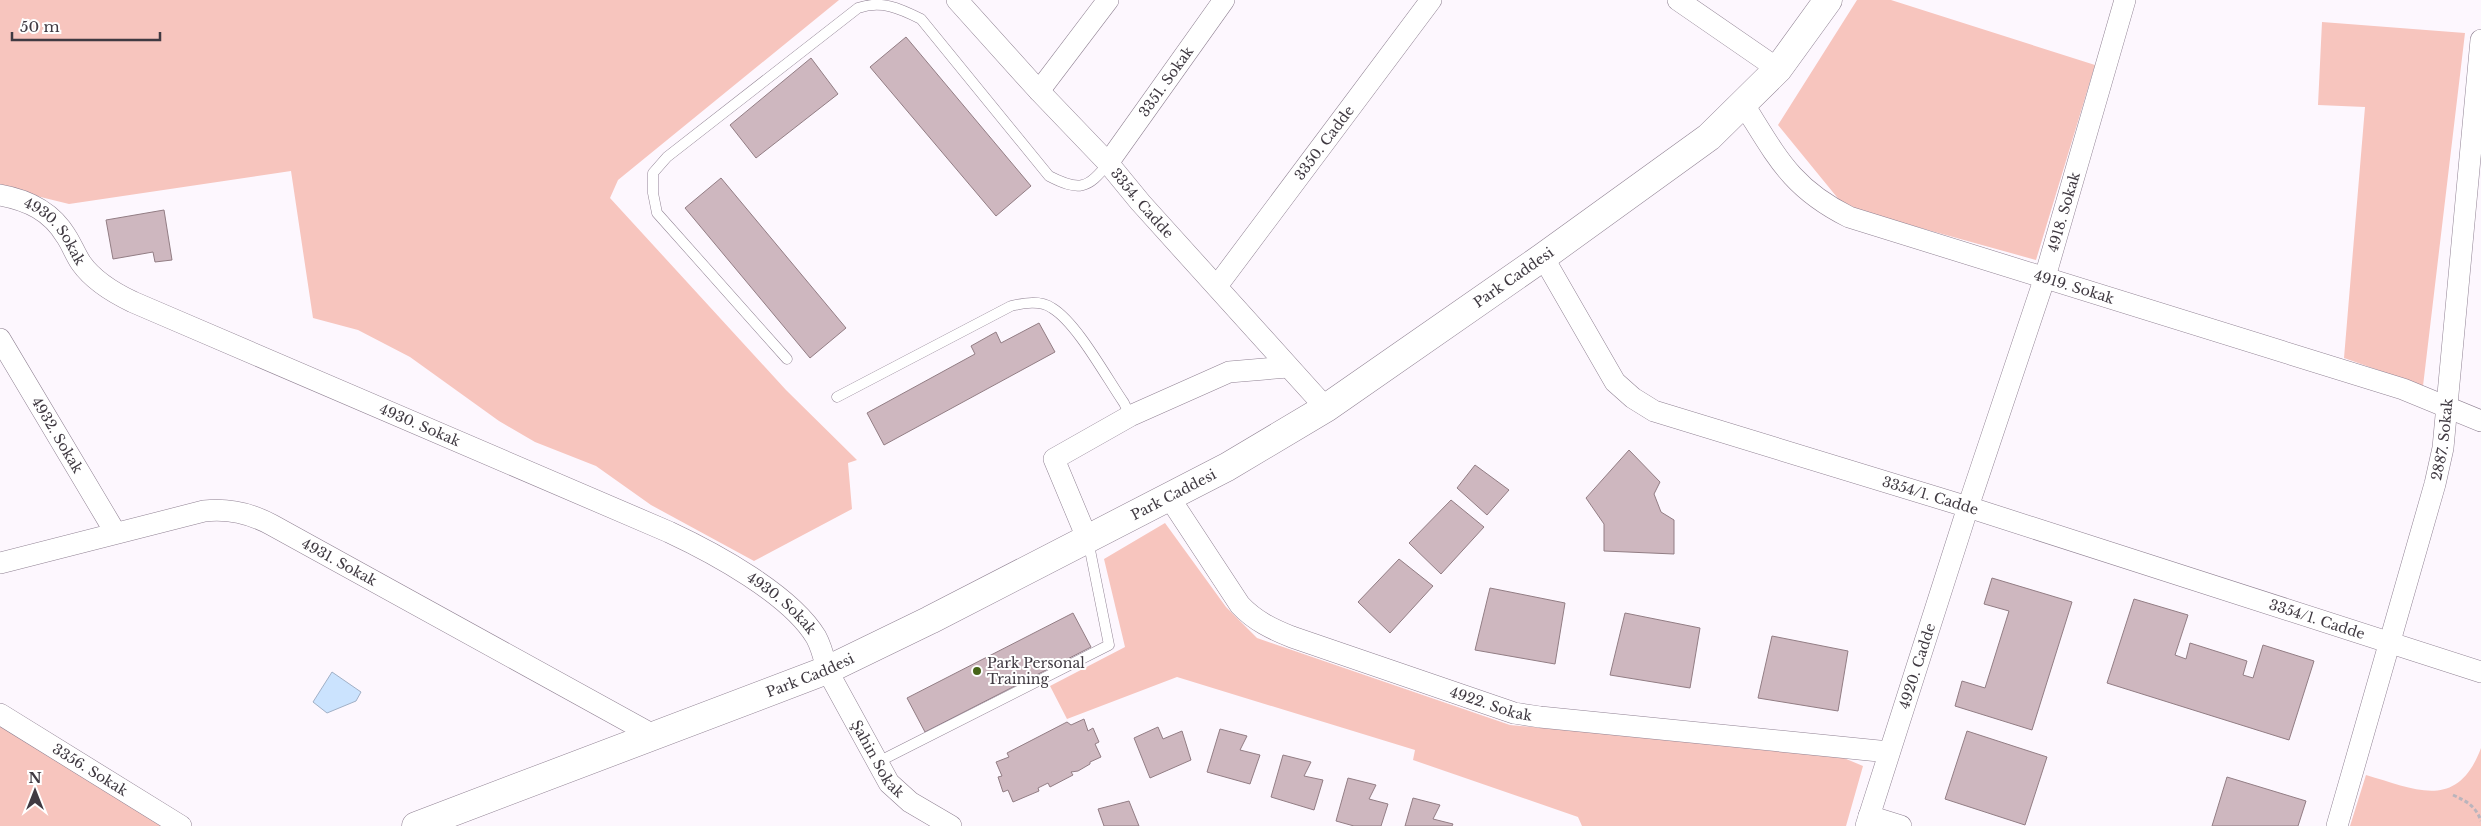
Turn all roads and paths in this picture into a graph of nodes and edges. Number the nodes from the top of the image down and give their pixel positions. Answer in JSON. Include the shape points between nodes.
{"nodes":[{"id":1,"x":957,"y":0,"type":"edge"},
{"id":2,"x":1108,"y":0,"type":"edge"},
{"id":3,"x":1224,"y":0,"type":"edge"},
{"id":4,"x":1431,"y":0,"type":"edge"},
{"id":5,"x":1828,"y":0,"type":"edge"},
{"id":6,"x":2125,"y":0,"type":"edge"},
{"id":7,"x":1680,"y":1,"type":"edge"},
{"id":8,"x":2481,"y":40,"type":"edge"},
{"id":9,"x":1778,"y":69,"type":"junction"},
{"id":10,"x":1038,"y":91,"type":"junction"},
{"id":11,"x":1744,"y":104,"type":"junction"},
{"id":12,"x":2478,"y":113,"type":"edge"},
{"id":13,"x":1108,"y":163,"type":"junction"},
{"id":14,"x":0,"y":195,"type":"edge"},
{"id":15,"x":1543,"y":257,"type":"junction"},
{"id":16,"x":2045,"y":277,"type":"junction"},
{"id":17,"x":1217,"y":286,"type":"junction"},
{"id":18,"x":0,"y":339,"type":"edge"},
{"id":19,"x":787,"y":359,"type":"dead end"},
{"id":20,"x":1288,"y":367,"type":"junction"},
{"id":21,"x":837,"y":397,"type":"dead end"},
{"id":22,"x":1326,"y":408,"type":"junction"},
{"id":23,"x":2448,"y":410,"type":"junction"},
{"id":24,"x":1130,"y":416,"type":"junction"},
{"id":25,"x":2481,"y":421,"type":"edge"},
{"id":26,"x":1168,"y":497,"type":"junction"},
{"id":27,"x":1968,"y":507,"type":"junction"},
{"id":28,"x":115,"y":532,"type":"junction"},
{"id":29,"x":1087,"y":538,"type":"junction"},
{"id":30,"x":0,"y":563,"type":"edge"},
{"id":31,"x":2391,"y":643,"type":"junction"},
{"id":32,"x":827,"y":670,"type":"junction"},
{"id":33,"x":2481,"y":672,"type":"edge"},
{"id":34,"x":0,"y":714,"type":"edge"},
{"id":35,"x":653,"y":735,"type":"junction"},
{"id":36,"x":1889,"y":752,"type":"junction"},
{"id":37,"x":878,"y":762,"type":"junction"},
{"id":38,"x":2453,"y":795,"type":"dead end"},
{"id":39,"x":1868,"y":821,"type":"edge"},
{"id":40,"x":2481,"y":821,"type":"edge"},
{"id":41,"x":181,"y":826,"type":"edge"},
{"id":42,"x":416,"y":826,"type":"edge"},
{"id":43,"x":951,"y":826,"type":"edge"},
{"id":44,"x":1901,"y":826,"type":"edge"},
{"id":45,"x":2337,"y":826,"type":"edge"}],
"edges":[{"from":1,"to":10,"type":"street","name":"3354. Cadde"},
{"from":2,"to":10,"type":"street"},
{"from":3,"to":13,"type":"street","name":"3351. Sokak"},
{"from":4,"to":17,"type":"street","name":"3350. Cadde"},
{"from":5,"to":9,"type":"street","name":"Park Caddesi"},
{"from":6,"to":16,"type":"street","name":"4918. Sokak"},
{"from":7,"to":9,"type":"street"},
{"from":8,"to":12,"type":"street","name":"2887. Sokak"},
{"from":9,"to":11,"type":"street","name":"Park Caddesi"},
{"from":10,"to":13,"type":"street","name":"3354. Cadde"},
{"from":11,"to":15,"type":"street","name":"Park Caddesi","via":[[1709,137]]},
{"from":11,"to":16,"type":"street","name":"4919. Sokak","via":[[1787,171],[1826,205],[1849,217]]},
{"from":12,"to":23,"type":"street","name":"2887. Sokak"},
{"from":13,"to":17,"type":"street","name":"3354. Cadde"},
{"from":13,"to":19,"type":"lane","via":[[1088,186],[1068,186],[1049,176],[920,19],[896,7],[871,4],[858,8],[667,157],[653,173],[658,213]]},
{"from":14,"to":32,"type":"street","name":"4930. Sokak","via":[[38,207],[55,219],[90,273],[110,290],[133,302],[669,532],[722,560],[771,592],[806,625],[823,651]]},
{"from":15,"to":22,"type":"street","name":"Park Caddesi"},
{"from":15,"to":27,"type":"street","name":"3354/1. Cadde","via":[[1615,382],[1643,405],[1679,420]]},
{"from":16,"to":23,"type":"street","name":"4919. Sokak","via":[[2403,389]]},
{"from":16,"to":27,"type":"street","name":"4918. Sokak"},
{"from":17,"to":20,"type":"street","name":"3354. Cadde"},
{"from":18,"to":28,"type":"street","name":"4932. Sokak"},
{"from":20,"to":22,"type":"street","name":"3354. Cadde"},
{"from":20,"to":24,"type":"street","via":[[1229,372]]},
{"from":21,"to":24,"type":"lane","via":[[1011,306],[1030,302],[1051,307],[1069,322]]},
{"from":22,"to":26,"type":"street","name":"Park Caddesi","via":[[1227,467]]},
{"from":23,"to":25,"type":"street","name":"4919. Sokak"},
{"from":23,"to":31,"type":"street","name":"2887. Sokak","via":[[2436,484]]},
{"from":24,"to":29,"type":"street","via":[[1054,459]]},
{"from":26,"to":29,"type":"street","name":"Park Caddesi"},
{"from":26,"to":36,"type":"street","name":"4922. Sokak","via":[[1250,616],[1292,637],[1467,698],[1523,714]]},
{"from":27,"to":31,"type":"street","name":"3354/1. Cadde"},
{"from":27,"to":36,"type":"street","name":"4920. Cadde"},
{"from":28,"to":30,"type":"street","name":"4931. Sokak"},
{"from":28,"to":35,"type":"street","name":"4931. Sokak","via":[[204,510],[229,510],[251,515]]},
{"from":29,"to":32,"type":"street","name":"Park Caddesi"},
{"from":29,"to":37,"type":"lane","via":[[1109,645]]},
{"from":31,"to":33,"type":"street"},
{"from":31,"to":45,"type":"street","name":"2887. Sokak"},
{"from":32,"to":35,"type":"street","name":"Park Caddesi"},
{"from":32,"to":37,"type":"street","name":"Şahin Sokak"},
{"from":34,"to":41,"type":"street","name":"3356. Sokak"},
{"from":35,"to":42,"type":"street","name":"Park Caddesi"},
{"from":36,"to":39,"type":"street","name":"4920. Cadde"},
{"from":37,"to":43,"type":"street","name":"Şahin Sokak","via":[[889,783],[902,796]]},
{"from":38,"to":40,"type":"path","via":[[2478,811]]},
{"from":39,"to":44,"type":"street"}]}
